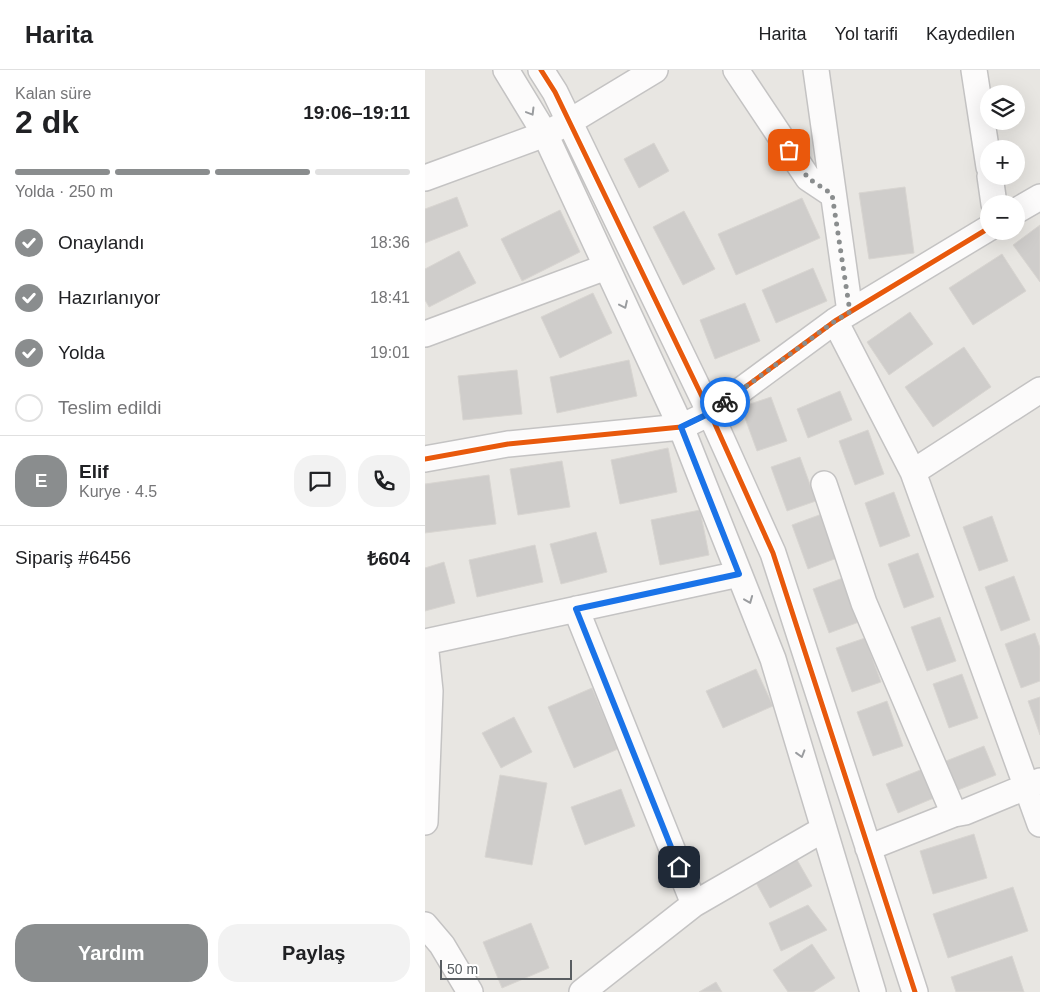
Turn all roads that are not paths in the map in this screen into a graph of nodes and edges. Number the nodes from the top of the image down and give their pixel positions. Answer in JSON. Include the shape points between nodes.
{"nodes":[{"id":1,"x":506,"y":70,"type":"edge"},
{"id":2,"x":541,"y":70,"type":"edge"},
{"id":3,"x":655,"y":70,"type":"edge"},
{"id":4,"x":736,"y":70,"type":"edge"},
{"id":5,"x":816,"y":70,"type":"edge"},
{"id":6,"x":974,"y":70,"type":"edge"},
{"id":7,"x":569,"y":122,"type":"junction"},
{"id":8,"x":545,"y":134,"type":"junction"},
{"id":9,"x":985,"y":140,"type":"edge"},
{"id":10,"x":425,"y":178,"type":"edge"},
{"id":11,"x":832,"y":194,"type":"junction"},
{"id":12,"x":1040,"y":197,"type":"edge"},
{"id":13,"x":1025,"y":206,"type":"edge"},
{"id":14,"x":980,"y":233,"type":"edge"},
{"id":15,"x":606,"y":267,"type":"junction"},
{"id":16,"x":843,"y":316,"type":"junction"},
{"id":17,"x":425,"y":334,"type":"edge"},
{"id":18,"x":1040,"y":390,"type":"edge"},
{"id":19,"x":710,"y":413,"type":"junction"},
{"id":20,"x":681,"y":427,"type":"junction"},
{"id":21,"x":425,"y":459,"type":"edge"},
{"id":22,"x":913,"y":472,"type":"junction"},
{"id":23,"x":823,"y":484,"type":"dead end"},
{"id":24,"x":739,"y":574,"type":"junction"},
{"id":25,"x":576,"y":609,"type":"junction"},
{"id":26,"x":425,"y":642,"type":"edge"},
{"id":27,"x":1033,"y":783,"type":"edge"},
{"id":28,"x":954,"y":814,"type":"junction"},
{"id":29,"x":425,"y":822,"type":"edge"},
{"id":30,"x":1040,"y":824,"type":"edge"},
{"id":31,"x":823,"y":829,"type":"junction"},
{"id":32,"x":868,"y":848,"type":"junction"},
{"id":33,"x":694,"y":904,"type":"junction"},
{"id":34,"x":425,"y":925,"type":"edge"},
{"id":35,"x":470,"y":992,"type":"edge"},
{"id":36,"x":582,"y":992,"type":"edge"},
{"id":37,"x":873,"y":992,"type":"edge"},
{"id":38,"x":915,"y":992,"type":"edge"}],
"edges":[{"from":1,"to":8,"type":"street","one_way":true},
{"from":2,"to":7,"type":"street"},
{"from":3,"to":7,"type":"street"},
{"from":4,"to":11,"type":"street","via":[[808,178]]},
{"from":5,"to":11,"type":"street"},
{"from":6,"to":9,"type":"street"},
{"from":7,"to":8,"type":"street"},
{"from":7,"to":19,"type":"street"},
{"from":8,"to":10,"type":"street"},
{"from":8,"to":15,"type":"street"},
{"from":11,"to":16,"type":"street"},
{"from":12,"to":13,"type":"street"},
{"from":14,"to":16,"type":"street"},
{"from":15,"to":17,"type":"street"},
{"from":15,"to":20,"type":"street","one_way":true},
{"from":16,"to":19,"type":"street"},
{"from":16,"to":22,"type":"street"},
{"from":18,"to":22,"type":"street"},
{"from":19,"to":20,"type":"street"},
{"from":19,"to":32,"type":"street","via":[[773,553]]},
{"from":20,"to":21,"type":"street","via":[[508,444]]},
{"from":20,"to":24,"type":"street"},
{"from":22,"to":27,"type":"street"},
{"from":23,"to":28,"type":"street","via":[[864,603]]},
{"from":24,"to":25,"type":"street"},
{"from":24,"to":31,"type":"street","one_way":true,"via":[[773,659]]},
{"from":25,"to":26,"type":"street"},
{"from":25,"to":33,"type":"street"},
{"from":26,"to":29,"type":"street","via":[[430,690]]},
{"from":27,"to":28,"type":"street"},
{"from":27,"to":30,"type":"street"},
{"from":28,"to":32,"type":"street"},
{"from":31,"to":33,"type":"street"},
{"from":31,"to":37,"type":"street"},
{"from":32,"to":38,"type":"street"},
{"from":33,"to":36,"type":"street"},
{"from":34,"to":35,"type":"street","via":[[442,945]]}]}
